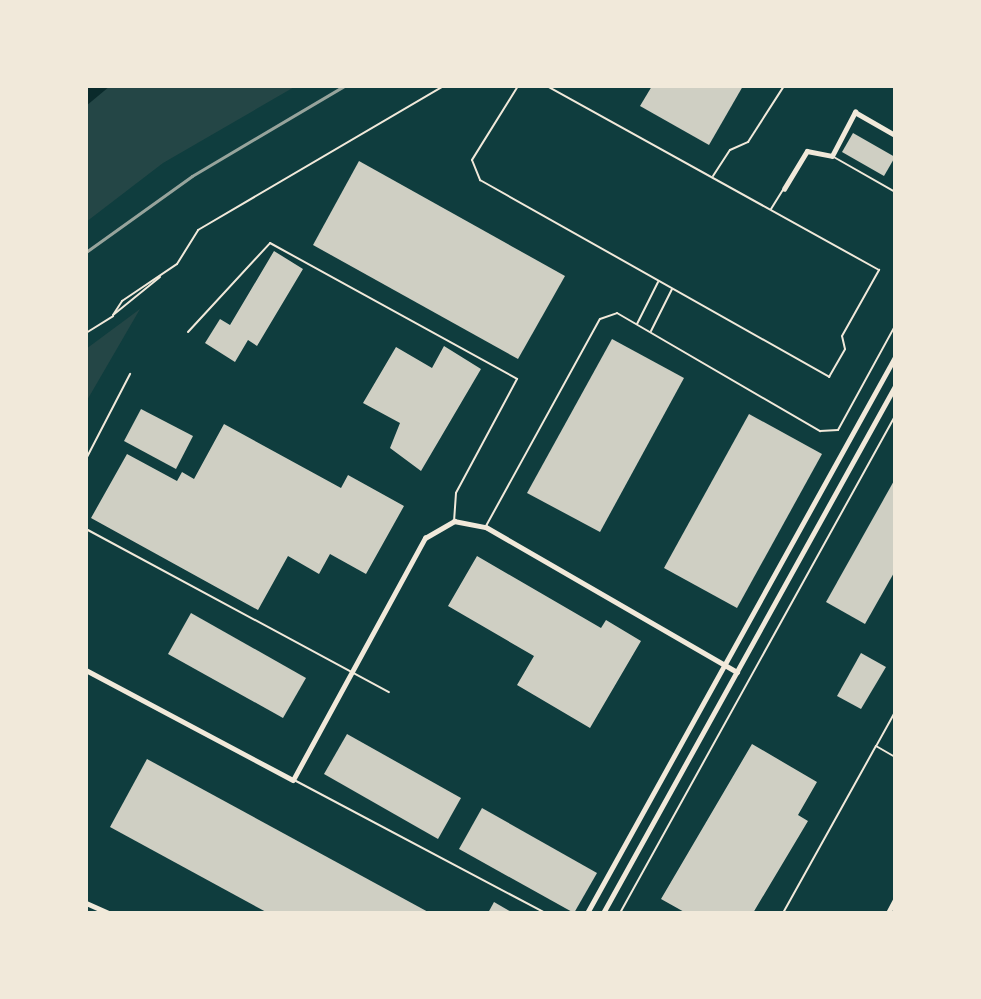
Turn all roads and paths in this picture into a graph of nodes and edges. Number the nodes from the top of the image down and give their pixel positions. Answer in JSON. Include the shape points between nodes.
{"nodes":[{"id":1,"x":443,"y":86,"type":"edge"},
{"id":2,"x":518,"y":86,"type":"edge"},
{"id":3,"x":547,"y":86,"type":"edge"},
{"id":4,"x":784,"y":86,"type":"edge"},
{"id":5,"x":895,"y":135,"type":"edge"},
{"id":6,"x":832,"y":156,"type":"junction"},
{"id":7,"x":712,"y":177,"type":"junction"},
{"id":8,"x":784,"y":189,"type":"joint"},
{"id":9,"x":895,"y":192,"type":"edge"},
{"id":10,"x":771,"y":210,"type":"junction"},
{"id":11,"x":160,"y":277,"type":"junction"},
{"id":12,"x":659,"y":281,"type":"junction"},
{"id":13,"x":673,"y":289,"type":"junction"},
{"id":14,"x":113,"y":315,"type":"junction"},
{"id":15,"x":636,"y":324,"type":"junction"},
{"id":16,"x":895,"y":326,"type":"edge"},
{"id":17,"x":188,"y":332,"type":"dead end"},
{"id":18,"x":650,"y":332,"type":"junction"},
{"id":19,"x":86,"y":333,"type":"edge"},
{"id":20,"x":895,"y":357,"type":"edge"},
{"id":21,"x":130,"y":374,"type":"dead end"},
{"id":22,"x":895,"y":386,"type":"edge"},
{"id":23,"x":895,"y":416,"type":"edge"},
{"id":24,"x":86,"y":459,"type":"edge"},
{"id":25,"x":454,"y":521,"type":"junction"},
{"id":26,"x":486,"y":527,"type":"junction"},
{"id":27,"x":86,"y":529,"type":"edge"},
{"id":28,"x":724,"y":665,"type":"junction"},
{"id":29,"x":86,"y":670,"type":"edge"},
{"id":30,"x":352,"y":672,"type":"junction"},
{"id":31,"x":737,"y":672,"type":"junction"},
{"id":32,"x":389,"y":692,"type":"dead end"},
{"id":33,"x":895,"y":712,"type":"edge"},
{"id":34,"x":876,"y":746,"type":"junction"},
{"id":35,"x":895,"y":757,"type":"edge"},
{"id":36,"x":293,"y":780,"type":"junction"},
{"id":37,"x":895,"y":900,"type":"edge"},
{"id":38,"x":86,"y":903,"type":"edge"},
{"id":39,"x":108,"y":913,"type":"edge"},
{"id":40,"x":545,"y":913,"type":"edge"},
{"id":41,"x":587,"y":913,"type":"edge"},
{"id":42,"x":603,"y":913,"type":"edge"},
{"id":43,"x":620,"y":913,"type":"edge"},
{"id":44,"x":783,"y":913,"type":"edge"},
{"id":45,"x":888,"y":913,"type":"edge"}],
"edges":[{"from":1,"to":11,"type":"lane","via":[[198,230]]},
{"from":2,"to":12,"type":"lane","via":[[472,160],[480,180]]},
{"from":3,"to":7,"type":"lane"},
{"from":4,"to":7,"type":"lane","via":[[748,142],[730,150]]},
{"from":5,"to":6,"type":"street","via":[[855,113]]},
{"from":6,"to":8,"type":"street","via":[[807,151]]},
{"from":6,"to":9,"type":"lane"},
{"from":7,"to":10,"type":"lane"},
{"from":8,"to":10,"type":"lane"},
{"from":10,"to":13,"type":"lane","via":[[879,270],[842,336],[845,349],[829,377]]},
{"from":11,"to":14,"type":"lane"},
{"from":11,"to":14,"type":"lane","via":[[122,300]]},
{"from":12,"to":13,"type":"lane"},
{"from":12,"to":15,"type":"lane"},
{"from":13,"to":18,"type":"lane"},
{"from":14,"to":19,"type":"lane"},
{"from":15,"to":18,"type":"lane"},
{"from":15,"to":26,"type":"lane","via":[[617,313],[600,319]]},
{"from":16,"to":18,"type":"lane","via":[[838,430],[829,430]]},
{"from":17,"to":25,"type":"lane","via":[[270,243],[517,379],[456,493]]},
{"from":20,"to":28,"type":"street"},
{"from":21,"to":24,"type":"lane"},
{"from":22,"to":31,"type":"street"},
{"from":23,"to":43,"type":"lane"},
{"from":25,"to":26,"type":"street"},
{"from":25,"to":30,"type":"street","via":[[425,538]]},
{"from":26,"to":28,"type":"street"},
{"from":27,"to":30,"type":"lane"},
{"from":28,"to":31,"type":"street"},
{"from":28,"to":41,"type":"street"},
{"from":29,"to":36,"type":"street"},
{"from":30,"to":32,"type":"lane"},
{"from":30,"to":36,"type":"street"},
{"from":31,"to":42,"type":"street"},
{"from":33,"to":34,"type":"lane"},
{"from":34,"to":35,"type":"lane"},
{"from":34,"to":44,"type":"lane"},
{"from":36,"to":40,"type":"lane"},
{"from":37,"to":45,"type":"street"},
{"from":38,"to":39,"type":"street"}]}
